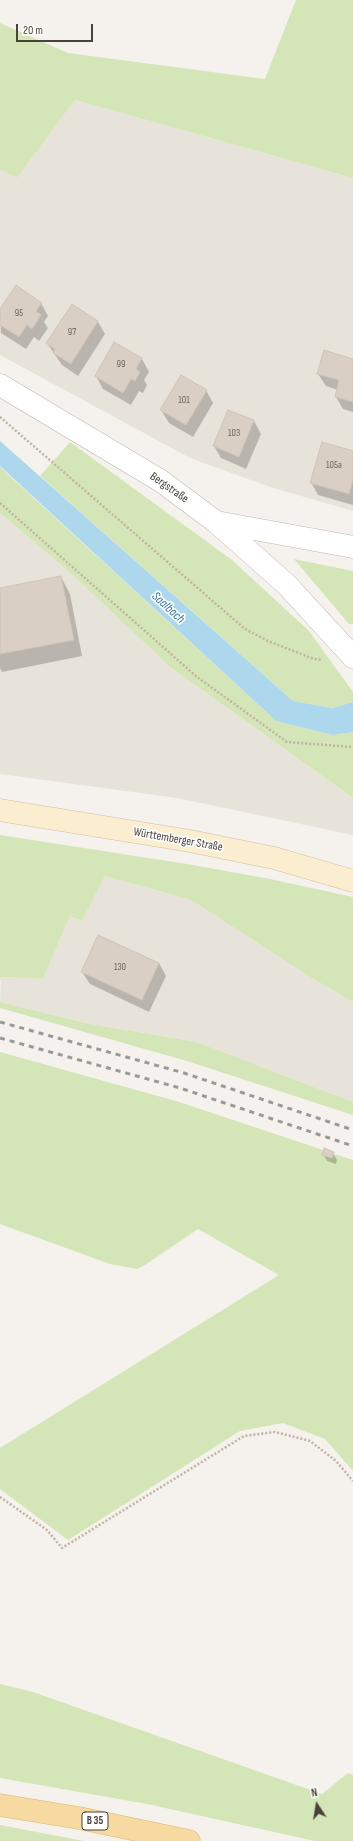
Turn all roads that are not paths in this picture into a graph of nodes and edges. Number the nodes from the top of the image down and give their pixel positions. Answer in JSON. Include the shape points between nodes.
{"nodes":[{"id":1,"x":0,"y":385,"type":"edge"},
{"id":2,"x":216,"y":522,"type":"junction"},
{"id":3,"x":353,"y":547,"type":"edge"},
{"id":4,"x":353,"y":657,"type":"edge"},
{"id":5,"x":0,"y":810,"type":"edge"},
{"id":6,"x":353,"y":881,"type":"edge"},
{"id":7,"x":0,"y":1805,"type":"edge"},
{"id":8,"x":189,"y":1841,"type":"edge"}],
"edges":[{"from":1,"to":2,"type":"street","name":"Bergstraße","via":[[162,482]]},
{"from":2,"to":3,"type":"street","name":"Bergstraße"},
{"from":2,"to":4,"type":"street","via":[[287,585]]},
{"from":5,"to":6,"type":"main road","name":"Württemberger Straße","via":[[190,841],[274,858]]},
{"from":7,"to":8,"type":"main road","number":"B 35","via":[[79,1818]]}]}
